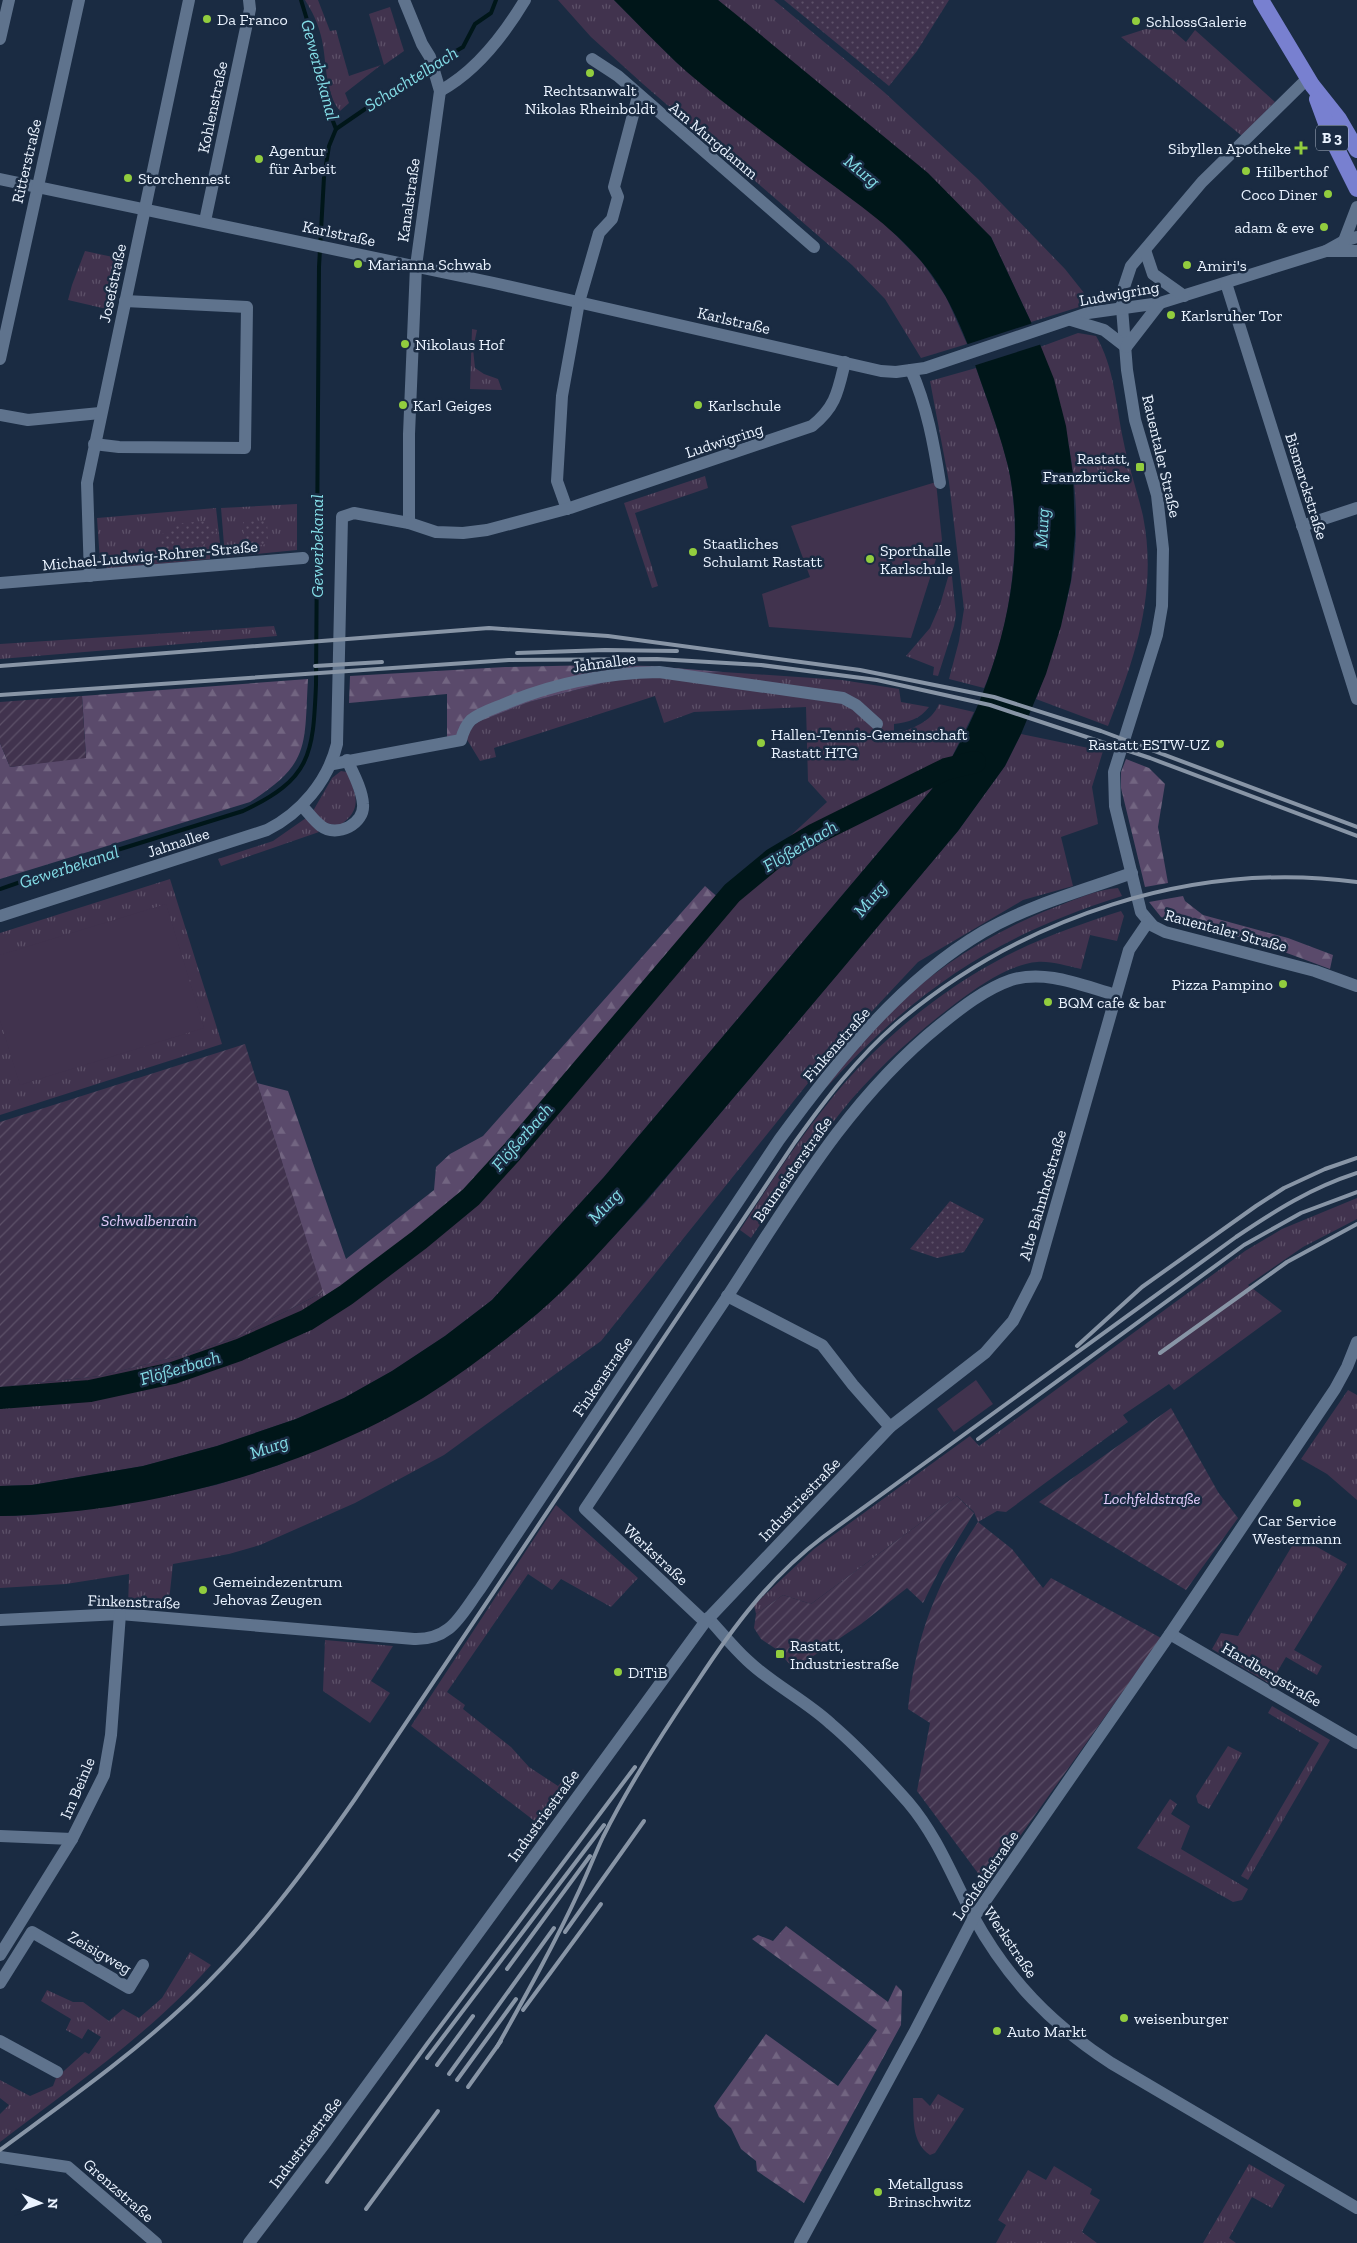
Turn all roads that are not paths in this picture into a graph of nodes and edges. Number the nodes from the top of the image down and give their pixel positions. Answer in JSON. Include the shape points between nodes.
{"nodes":[{"id":1,"x":9,"y":0,"type":"edge"},
{"id":2,"x":79,"y":0,"type":"edge"},
{"id":3,"x":189,"y":0,"type":"edge"},
{"id":4,"x":249,"y":0,"type":"edge"},
{"id":5,"x":404,"y":0,"type":"edge"},
{"id":6,"x":525,"y":0,"type":"edge"},
{"id":7,"x":1264,"y":3,"type":"edge"},
{"id":8,"x":0,"y":39,"type":"edge"},
{"id":9,"x":592,"y":59,"type":"dead end"},
{"id":10,"x":1310,"y":81,"type":"junction"},
{"id":11,"x":440,"y":91,"type":"junction"},
{"id":12,"x":638,"y":96,"type":"junction"},
{"id":13,"x":1357,"y":150,"type":"edge"},
{"id":14,"x":0,"y":179,"type":"edge"},
{"id":15,"x":37,"y":187,"type":"junction"},
{"id":16,"x":1357,"y":189,"type":"edge"},
{"id":17,"x":1357,"y":207,"type":"edge"},
{"id":18,"x":145,"y":208,"type":"junction"},
{"id":19,"x":205,"y":221,"type":"junction"},
{"id":20,"x":1357,"y":237,"type":"edge"},
{"id":21,"x":1344,"y":241,"type":"junction"},
{"id":22,"x":814,"y":247,"type":"dead end"},
{"id":23,"x":1144,"y":250,"type":"junction"},
{"id":24,"x":1357,"y":250,"type":"edge"},
{"id":25,"x":1326,"y":251,"type":"junction"},
{"id":26,"x":416,"y":266,"type":"junction"},
{"id":27,"x":1226,"y":283,"type":"junction"},
{"id":28,"x":1184,"y":296,"type":"junction"},
{"id":29,"x":125,"y":301,"type":"junction"},
{"id":30,"x":579,"y":302,"type":"junction"},
{"id":31,"x":1160,"y":303,"type":"junction"},
{"id":32,"x":1122,"y":308,"type":"junction"},
{"id":33,"x":1090,"y":319,"type":"junction"},
{"id":34,"x":1126,"y":347,"type":"junction"},
{"id":35,"x":0,"y":359,"type":"edge"},
{"id":36,"x":845,"y":362,"type":"junction"},
{"id":37,"x":911,"y":370,"type":"junction"},
{"id":38,"x":100,"y":413,"type":"junction"},
{"id":39,"x":0,"y":415,"type":"edge"},
{"id":40,"x":94,"y":444,"type":"junction"},
{"id":41,"x":940,"y":483,"type":"dead end"},
{"id":42,"x":1357,"y":508,"type":"edge"},
{"id":43,"x":567,"y":509,"type":"junction"},
{"id":44,"x":409,"y":523,"type":"junction"},
{"id":45,"x":1302,"y":526,"type":"junction"},
{"id":46,"x":340,"y":536,"type":"joint"},
{"id":47,"x":303,"y":558,"type":"dead end"},
{"id":48,"x":90,"y":576,"type":"junction"},
{"id":49,"x":0,"y":583,"type":"edge"},
{"id":50,"x":1357,"y":699,"type":"edge"},
{"id":51,"x":877,"y":724,"type":"dead end"},
{"id":52,"x":347,"y":760,"type":"junction"},
{"id":53,"x":332,"y":764,"type":"junction"},
{"id":54,"x":302,"y":806,"type":"junction"},
{"id":55,"x":1132,"y":874,"type":"junction"},
{"id":56,"x":0,"y":916,"type":"edge"},
{"id":57,"x":1148,"y":922,"type":"junction"},
{"id":58,"x":1357,"y":986,"type":"edge"},
{"id":59,"x":1116,"y":996,"type":"junction"},
{"id":60,"x":728,"y":1296,"type":"junction"},
{"id":61,"x":1357,"y":1342,"type":"edge"},
{"id":62,"x":890,"y":1427,"type":"junction"},
{"id":63,"x":585,"y":1509,"type":"joint"},
{"id":64,"x":120,"y":1614,"type":"junction"},
{"id":65,"x":0,"y":1620,"type":"edge"},
{"id":66,"x":707,"y":1620,"type":"junction"},
{"id":67,"x":1170,"y":1634,"type":"junction"},
{"id":68,"x":1357,"y":1743,"type":"edge"},
{"id":69,"x":0,"y":1836,"type":"edge"},
{"id":70,"x":72,"y":1840,"type":"junction"},
{"id":71,"x":974,"y":1917,"type":"junction"},
{"id":72,"x":0,"y":1955,"type":"edge"},
{"id":73,"x":142,"y":1964,"type":"dead end"},
{"id":74,"x":0,"y":1983,"type":"edge"},
{"id":75,"x":0,"y":2041,"type":"edge"},
{"id":76,"x":57,"y":2072,"type":"dead end"},
{"id":77,"x":0,"y":2158,"type":"edge"},
{"id":78,"x":1357,"y":2208,"type":"edge"},
{"id":79,"x":156,"y":2243,"type":"edge"},
{"id":80,"x":249,"y":2243,"type":"edge"},
{"id":81,"x":800,"y":2243,"type":"edge"}],
"edges":[{"from":1,"to":8,"type":"street"},
{"from":2,"to":15,"type":"street","name":"Ritterstraße"},
{"from":3,"to":18,"type":"street","name":"Josefstraße"},
{"from":4,"to":19,"type":"street","name":"Kohlenstraße","via":[[250,9]]},
{"from":5,"to":11,"type":"street","name":"Kanalstraße","via":[[436,72]]},
{"from":6,"to":11,"type":"street","via":[[471,69]]},
{"from":7,"to":10,"type":"main road","number":"B 3"},
{"from":9,"to":12,"type":"street","name":"Am Murgdamm","via":[[618,76]]},
{"from":10,"to":13,"type":"main road","number":"B 3","via":[[1339,119]]},
{"from":10,"to":16,"type":"main road","number":"B 3","via":[[1331,137]]},
{"from":10,"to":23,"type":"street","name":"Rauentaler Straße","via":[[1202,182]]},
{"from":11,"to":26,"type":"street","name":"Kanalstraße"},
{"from":12,"to":22,"type":"street","name":"Am Murgdamm"},
{"from":12,"to":30,"type":"street","via":[[614,187],[618,196],[612,218],[599,233]]},
{"from":14,"to":15,"type":"street","name":"Karlstraße"},
{"from":15,"to":18,"type":"street","name":"Karlstraße"},
{"from":15,"to":35,"type":"street","name":"Ritterstraße"},
{"from":17,"to":21,"type":"street"},
{"from":18,"to":19,"type":"street","name":"Karlstraße"},
{"from":18,"to":29,"type":"street","name":"Josefstraße"},
{"from":19,"to":26,"type":"street","name":"Karlstraße"},
{"from":20,"to":21,"type":"street","name":"Ludwigring"},
{"from":21,"to":25,"type":"street","name":"Ludwigring"},
{"from":23,"to":28,"type":"street","via":[[1153,274]]},
{"from":23,"to":32,"type":"street","name":"Rauentaler Straße","via":[[1126,277]]},
{"from":24,"to":25,"type":"street","name":"Ludwigring"},
{"from":25,"to":27,"type":"street","name":"Ludwigring"},
{"from":26,"to":30,"type":"street","name":"Karlstraße"},
{"from":26,"to":44,"type":"street","name":"Kanalstraße"},
{"from":27,"to":28,"type":"street","name":"Ludwigring"},
{"from":27,"to":45,"type":"street","name":"Bismarckstraße"},
{"from":28,"to":31,"type":"street","name":"Ludwigring"},
{"from":29,"to":38,"type":"street","name":"Josefstraße"},
{"from":29,"to":40,"type":"street","via":[[247,307],[245,448]]},
{"from":30,"to":36,"type":"street","name":"Karlstraße"},
{"from":30,"to":43,"type":"street","via":[[562,396],[557,481]]},
{"from":31,"to":32,"type":"street","name":"Ludwigring"},
{"from":31,"to":34,"type":"street"},
{"from":32,"to":33,"type":"street","name":"Ludwigring"},
{"from":32,"to":34,"type":"street","name":"Rauentaler Straße"},
{"from":33,"to":34,"type":"street"},
{"from":33,"to":37,"type":"street","name":"Ludwigring","via":[[1068,320],[926,368]]},
{"from":34,"to":55,"type":"street","name":"Rauentaler Straße","via":[[1133,412],[1157,495],[1163,549],[1162,606],[1157,634],[1114,772],[1115,806]]},
{"from":36,"to":37,"type":"street","name":"Ludwigring","via":[[881,371]]},
{"from":36,"to":43,"type":"street","name":"Ludwigring","via":[[835,402],[812,426]]},
{"from":37,"to":41,"type":"street","via":[[927,418]]},
{"from":38,"to":39,"type":"street","via":[[28,420]]},
{"from":38,"to":40,"type":"street","name":"Josefstraße"},
{"from":40,"to":48,"type":"street","name":"Josefstraße","via":[[87,483]]},
{"from":42,"to":45,"type":"street"},
{"from":43,"to":44,"type":"street","name":"Ludwigring","via":[[471,532],[436,532]]},
{"from":44,"to":46,"type":"street","name":"Ludwigring","via":[[354,513],[342,517]]},
{"from":45,"to":50,"type":"street","name":"Bismarckstraße"},
{"from":46,"to":53,"type":"street","name":"Jahnallee","via":[[337,744]]},
{"from":47,"to":48,"type":"street","name":"Michael-Ludwig-Rohrer-Straße"},
{"from":48,"to":49,"type":"street","name":"Michael-Ludwig-Rohrer-Straße"},
{"from":51,"to":52,"type":"street","name":"Jahnallee","via":[[843,698],[659,672],[635,673],[574,682],[512,700],[471,720],[461,740]]},
{"from":52,"to":53,"type":"street","name":"Jahnallee"},
{"from":52,"to":54,"type":"street","via":[[362,795],[362,814],[357,822],[348,828],[330,830]]},
{"from":53,"to":54,"type":"street","name":"Jahnallee"},
{"from":54,"to":56,"type":"street","name":"Jahnallee","via":[[282,823],[267,830]]},
{"from":55,"to":57,"type":"street","name":"Rauentaler Straße","via":[[1141,912]]},
{"from":55,"to":64,"type":"street","name":"Finkenstraße","via":[[1045,904],[983,932],[936,966],[875,1023],[823,1081],[779,1140],[480,1589],[448,1631],[434,1638],[414,1638]]},
{"from":57,"to":58,"type":"street","name":"Rauentaler Straße","via":[[1165,932],[1315,971]]},
{"from":57,"to":59,"type":"street","name":"Alte Bahnhofstraße","via":[[1129,950]]},
{"from":59,"to":60,"type":"street","name":"Baumeisterstraße","via":[[1058,979],[1024,978],[998,986],[954,1013],[894,1065],[858,1105],[793,1192]]},
{"from":59,"to":62,"type":"street","name":"Alte Bahnhofstraße","via":[[1036,1276],[1025,1300],[1013,1321],[986,1353]]},
{"from":60,"to":62,"type":"street","via":[[822,1345]]},
{"from":60,"to":63,"type":"street","name":"Baumeisterstraße"},
{"from":61,"to":67,"type":"street","name":"Lochfeldstraße","via":[[1335,1389]]},
{"from":62,"to":66,"type":"street","name":"Industriestraße"},
{"from":63,"to":66,"type":"street","name":"Werkstraße"},
{"from":64,"to":65,"type":"street","name":"Finkenstraße"},
{"from":64,"to":70,"type":"street","name":"Im Beinle","via":[[109,1753],[96,1795]]},
{"from":66,"to":71,"type":"street","name":"Werkstraße","via":[[747,1661],[831,1723],[907,1801],[926,1823]]},
{"from":66,"to":80,"type":"street","name":"Industriestraße"},
{"from":67,"to":68,"type":"street","name":"Hardbergstraße"},
{"from":67,"to":71,"type":"street","name":"Lochfeldstraße"},
{"from":69,"to":70,"type":"street"},
{"from":70,"to":72,"type":"street","name":"Im Beinle"},
{"from":71,"to":78,"type":"street","name":"Werkstraße","via":[[1027,1994],[1079,2043]]},
{"from":71,"to":81,"type":"street","name":"Lochfeldstraße"},
{"from":73,"to":74,"type":"street","name":"Zeisigweg","via":[[129,1988],[32,1932]]},
{"from":75,"to":76,"type":"street"},
{"from":77,"to":79,"type":"street","name":"Grenzstraße","via":[[68,2167]]}]}
